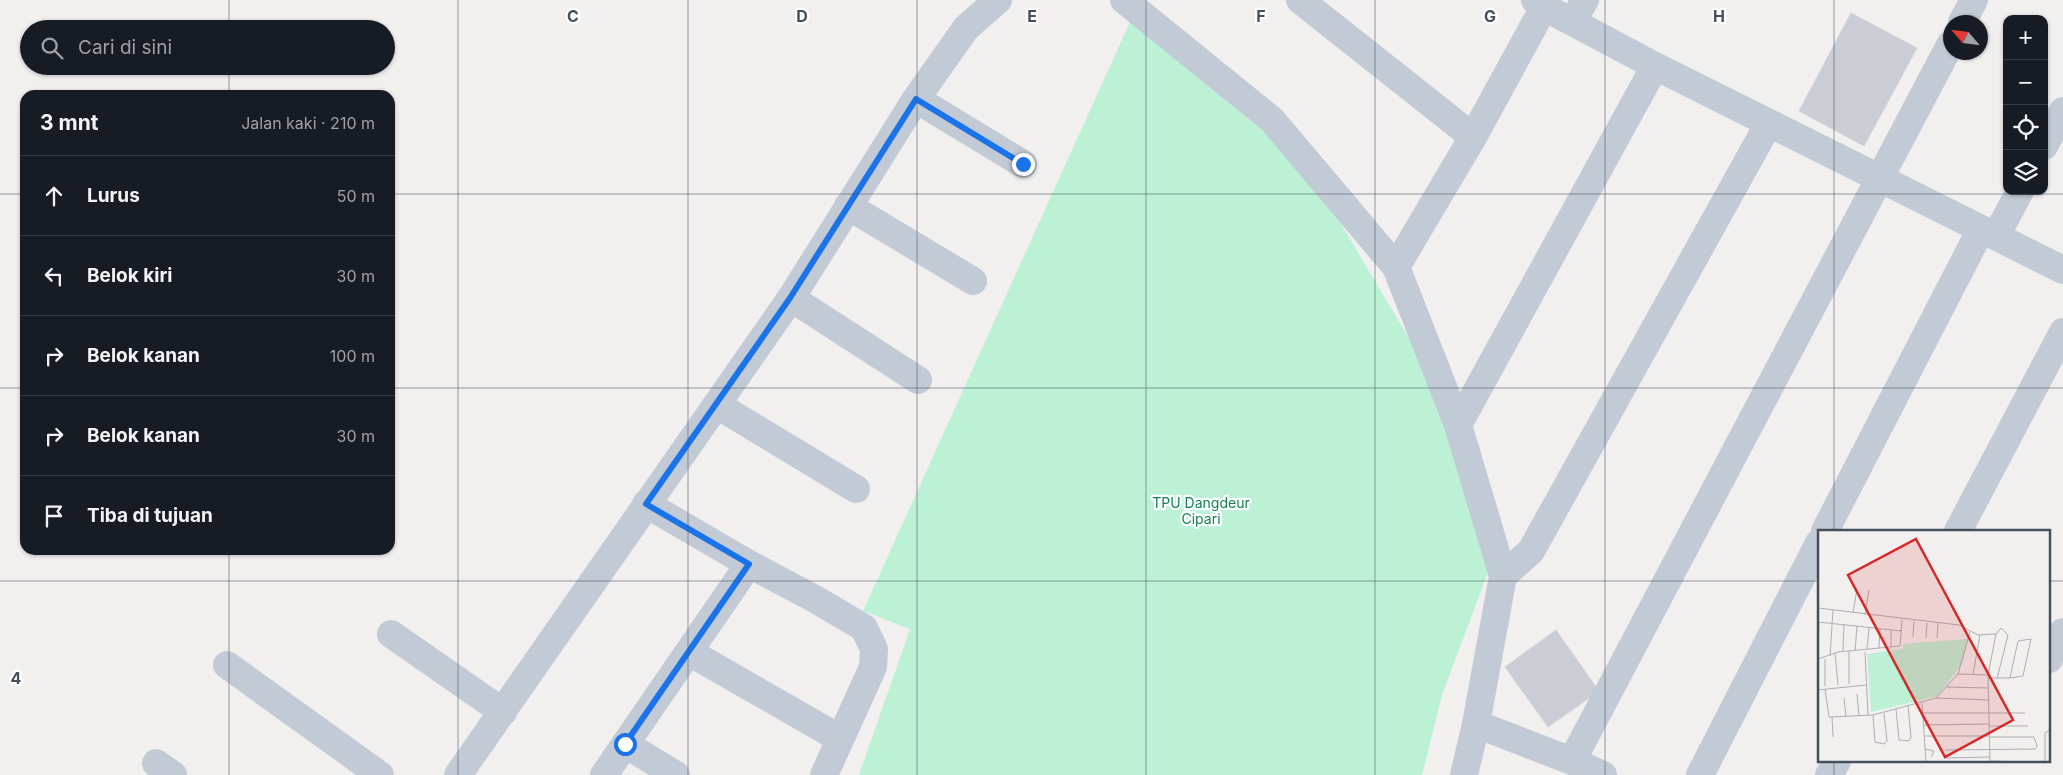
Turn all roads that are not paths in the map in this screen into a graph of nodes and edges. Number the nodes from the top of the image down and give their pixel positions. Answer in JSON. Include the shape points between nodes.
{"nodes":[{"id":1,"x":998,"y":0,"type":"edge"},
{"id":2,"x":1124,"y":0,"type":"edge"},
{"id":3,"x":1300,"y":0,"type":"edge"},
{"id":4,"x":1974,"y":0,"type":"edge"},
{"id":5,"x":1540,"y":3,"type":"edge"},
{"id":6,"x":1579,"y":11,"type":"edge"},
{"id":7,"x":1966,"y":15,"type":"edge"},
{"id":8,"x":1943,"y":58,"type":"edge"},
{"id":9,"x":1655,"y":66,"type":"junction"},
{"id":10,"x":916,"y":99,"type":"junction"},
{"id":11,"x":2063,"y":111,"type":"edge"},
{"id":12,"x":1769,"y":123,"type":"junction"},
{"id":13,"x":1473,"y":137,"type":"junction"},
{"id":14,"x":2048,"y":139,"type":"edge"},
{"id":15,"x":1023,"y":164,"type":"dead end"},
{"id":16,"x":1880,"y":177,"type":"junction"},
{"id":17,"x":2017,"y":195,"type":"edge"},
{"id":18,"x":848,"y":206,"type":"junction"},
{"id":19,"x":1989,"y":232,"type":"junction"},
{"id":20,"x":1396,"y":267,"type":"junction"},
{"id":21,"x":2063,"y":270,"type":"edge"},
{"id":22,"x":973,"y":281,"type":"dead end"},
{"id":23,"x":790,"y":298,"type":"junction"},
{"id":24,"x":2063,"y":332,"type":"edge"},
{"id":25,"x":918,"y":380,"type":"dead end"},
{"id":26,"x":717,"y":405,"type":"junction"},
{"id":27,"x":1458,"y":425,"type":"junction"},
{"id":28,"x":856,"y":489,"type":"dead end"},
{"id":29,"x":646,"y":504,"type":"junction"},
{"id":30,"x":1826,"y":530,"type":"edge"},
{"id":31,"x":1959,"y":530,"type":"edge"},
{"id":32,"x":1818,"y":545,"type":"edge"},
{"id":33,"x":749,"y":564,"type":"junction"},
{"id":34,"x":1504,"y":576,"type":"junction"},
{"id":35,"x":2063,"y":632,"type":"edge"},
{"id":36,"x":391,"y":634,"type":"dead end"},
{"id":37,"x":689,"y":652,"type":"junction"},
{"id":38,"x":2050,"y":657,"type":"edge"},
{"id":39,"x":227,"y":665,"type":"dead end"},
{"id":40,"x":503,"y":712,"type":"junction"},
{"id":41,"x":1476,"y":724,"type":"junction"},
{"id":42,"x":839,"y":738,"type":"junction"},
{"id":43,"x":625,"y":744,"type":"junction"},
{"id":44,"x":1572,"y":761,"type":"junction"},
{"id":45,"x":1836,"y":762,"type":"edge"},
{"id":46,"x":380,"y":775,"type":"edge"},
{"id":47,"x":458,"y":775,"type":"edge"},
{"id":48,"x":604,"y":775,"type":"edge"},
{"id":49,"x":676,"y":775,"type":"edge"},
{"id":50,"x":824,"y":775,"type":"edge"},
{"id":51,"x":1464,"y":775,"type":"edge"},
{"id":52,"x":1603,"y":775,"type":"edge"},
{"id":53,"x":1700,"y":775,"type":"edge"},
{"id":54,"x":1830,"y":775,"type":"edge"}],
"edges":[{"from":1,"to":10,"type":"street","via":[[966,28]]},
{"from":2,"to":20,"type":"street","via":[[1272,120]]},
{"from":3,"to":13,"type":"street"},
{"from":4,"to":7,"type":"street"},
{"from":5,"to":6,"type":"street"},
{"from":5,"to":13,"type":"street"},
{"from":6,"to":9,"type":"street"},
{"from":8,"to":16,"type":"street"},
{"from":9,"to":12,"type":"street"},
{"from":9,"to":27,"type":"street"},
{"from":10,"to":15,"type":"street"},
{"from":10,"to":18,"type":"street"},
{"from":11,"to":14,"type":"street"},
{"from":12,"to":16,"type":"street"},
{"from":12,"to":34,"type":"street","via":[[1531,551]]},
{"from":13,"to":20,"type":"street"},
{"from":16,"to":19,"type":"street"},
{"from":16,"to":44,"type":"street"},
{"from":17,"to":19,"type":"street"},
{"from":18,"to":22,"type":"street"},
{"from":18,"to":23,"type":"street"},
{"from":19,"to":21,"type":"street"},
{"from":19,"to":30,"type":"street"},
{"from":20,"to":27,"type":"street"},
{"from":23,"to":25,"type":"street"},
{"from":23,"to":26,"type":"street"},
{"from":24,"to":31,"type":"street"},
{"from":26,"to":28,"type":"street"},
{"from":26,"to":29,"type":"street"},
{"from":27,"to":34,"type":"street"},
{"from":29,"to":33,"type":"street"},
{"from":29,"to":40,"type":"street"},
{"from":32,"to":53,"type":"street"},
{"from":33,"to":37,"type":"street"},
{"from":33,"to":42,"type":"street","via":[[864,628],[874,648],[873,667]]},
{"from":34,"to":41,"type":"street"},
{"from":35,"to":38,"type":"street"},
{"from":36,"to":40,"type":"street"},
{"from":37,"to":42,"type":"street"},
{"from":37,"to":43,"type":"street"},
{"from":39,"to":46,"type":"street"},
{"from":40,"to":47,"type":"street"},
{"from":41,"to":44,"type":"street"},
{"from":41,"to":51,"type":"street"},
{"from":42,"to":50,"type":"street"},
{"from":43,"to":48,"type":"street"},
{"from":43,"to":49,"type":"street"},
{"from":44,"to":52,"type":"street"},
{"from":45,"to":54,"type":"street"}]}
